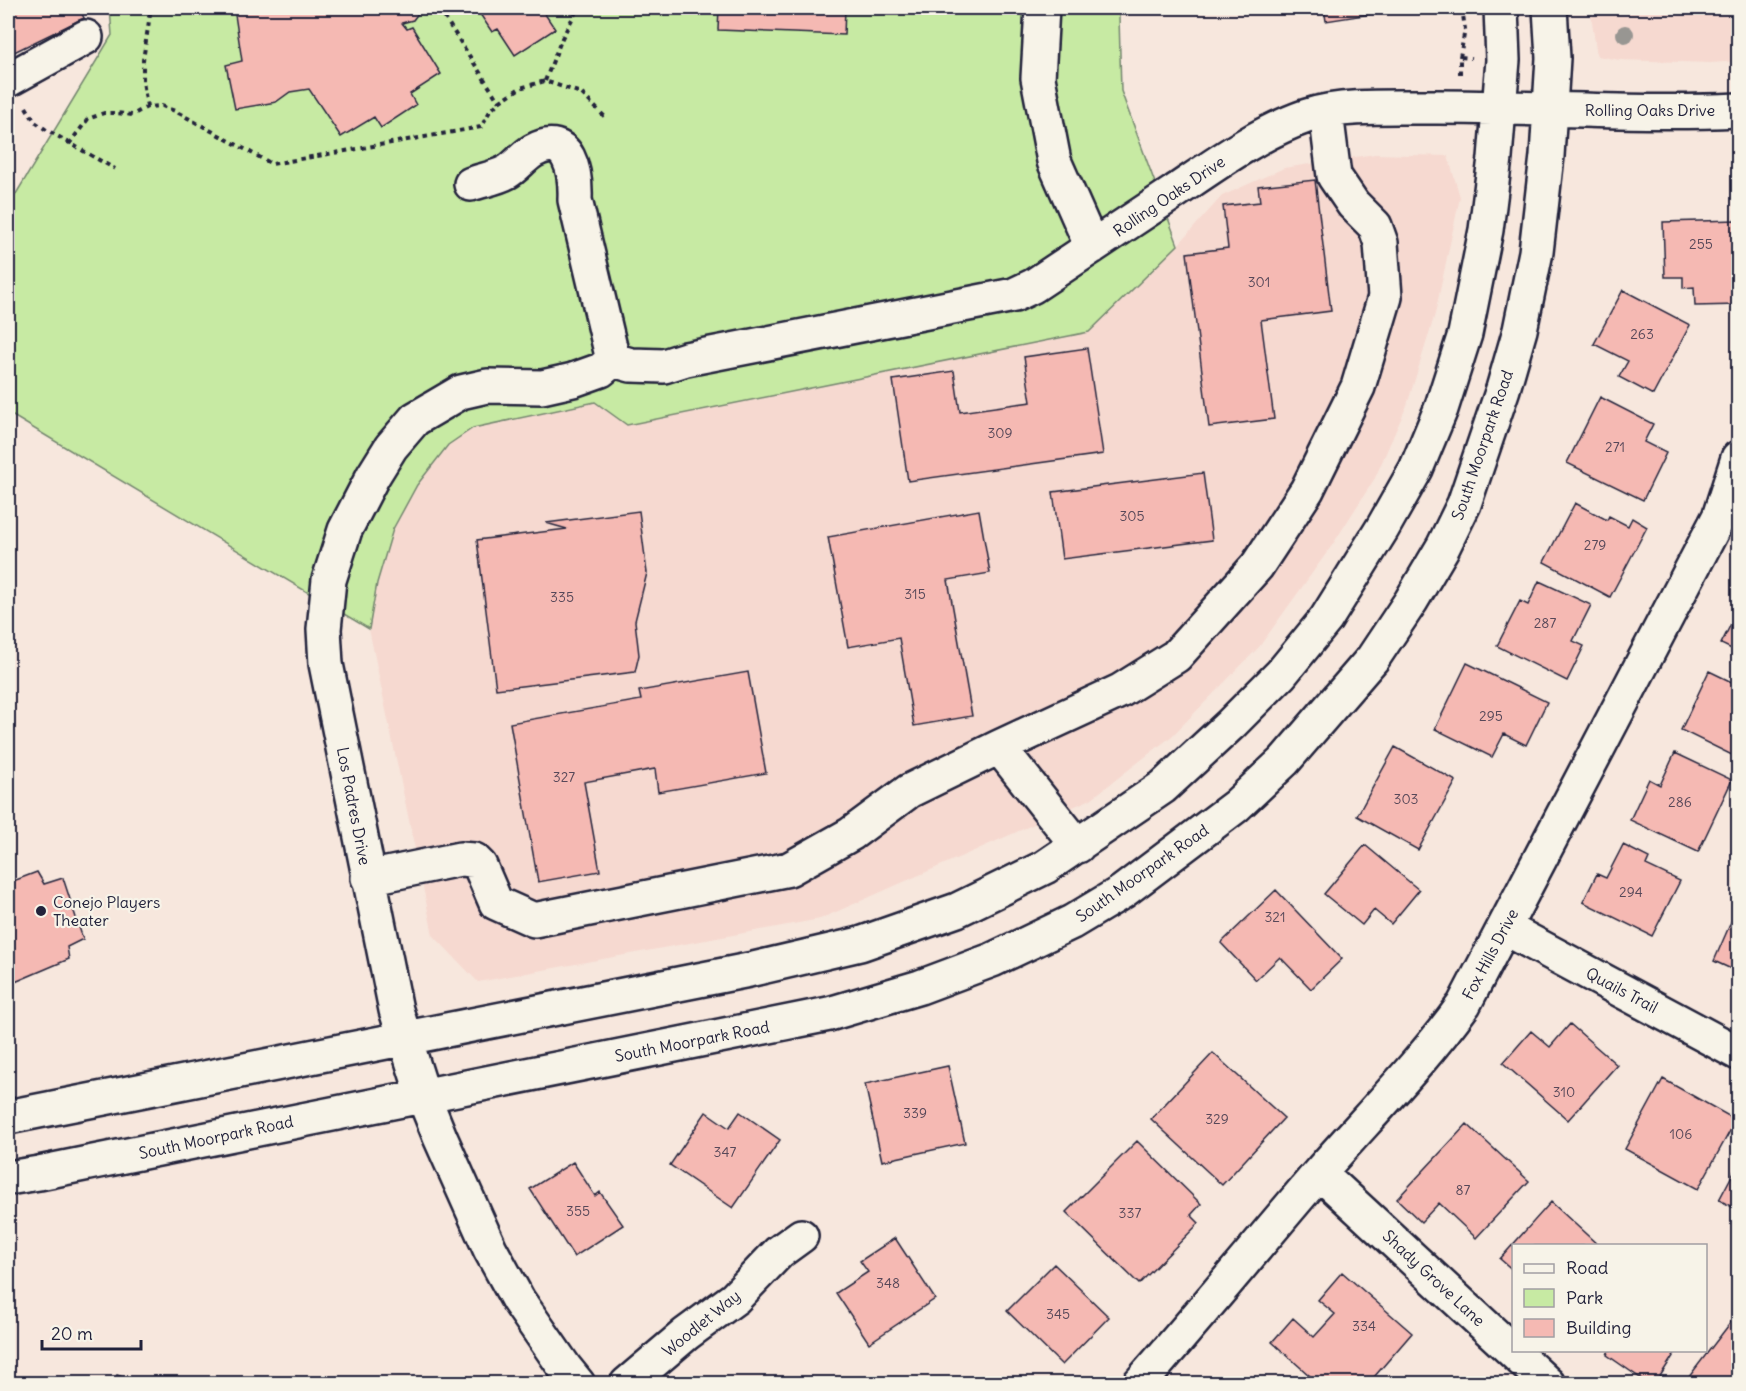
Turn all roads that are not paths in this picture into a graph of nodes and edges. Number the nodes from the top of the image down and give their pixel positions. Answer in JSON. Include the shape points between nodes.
{"nodes":[{"id":1,"x":1042,"y":8,"type":"edge"},
{"id":2,"x":1501,"y":8,"type":"edge"},
{"id":3,"x":1550,"y":8,"type":"edge"},
{"id":4,"x":86,"y":38,"type":"dead end"},
{"id":5,"x":8,"y":80,"type":"edge"},
{"id":6,"x":1500,"y":107,"type":"junction"},
{"id":7,"x":1550,"y":109,"type":"junction"},
{"id":8,"x":1738,"y":110,"type":"edge"},
{"id":9,"x":1326,"y":112,"type":"junction"},
{"id":10,"x":471,"y":184,"type":"dead end"},
{"id":11,"x":1092,"y":247,"type":"junction"},
{"id":12,"x":613,"y":360,"type":"junction"},
{"id":13,"x":1738,"y":458,"type":"edge"},
{"id":14,"x":999,"y":747,"type":"junction"},
{"id":15,"x":1078,"y":846,"type":"junction"},
{"id":16,"x":368,"y":878,"type":"junction"},
{"id":17,"x":1504,"y":928,"type":"junction"},
{"id":18,"x":405,"y":1039,"type":"junction"},
{"id":19,"x":1738,"y":1053,"type":"edge"},
{"id":20,"x":423,"y":1095,"type":"junction"},
{"id":21,"x":8,"y":1117,"type":"edge"},
{"id":22,"x":1320,"y":1173,"type":"junction"},
{"id":23,"x":8,"y":1178,"type":"edge"},
{"id":24,"x":801,"y":1236,"type":"dead end"},
{"id":25,"x":1512,"y":1350,"type":"edge"},
{"id":26,"x":1514,"y":1352,"type":"edge"},
{"id":27,"x":578,"y":1383,"type":"edge"},
{"id":28,"x":627,"y":1383,"type":"edge"},
{"id":29,"x":1139,"y":1383,"type":"edge"},
{"id":30,"x":1548,"y":1383,"type":"edge"}],
"edges":[{"from":1,"to":11,"type":"street","via":[[1038,78],[1054,161]]},
{"from":2,"to":6,"type":"street"},
{"from":3,"to":7,"type":"street","name":"South Moorpark Road"},
{"from":4,"to":5,"type":"street"},
{"from":6,"to":7,"type":"street","name":"Rolling Oaks Drive"},
{"from":6,"to":9,"type":"street","name":"Rolling Oaks Drive"},
{"from":6,"to":15,"type":"street","via":[[1486,230],[1465,334],[1441,409],[1416,469],[1382,530],[1326,619],[1281,674],[1163,787]]},
{"from":7,"to":8,"type":"street","name":"Rolling Oaks Drive"},
{"from":7,"to":20,"type":"street","name":"South Moorpark Road","via":[[1536,252],[1520,330],[1464,504],[1443,547],[1373,658],[1284,761],[1236,806],[1122,892],[1072,922],[992,960],[920,987],[828,1014]]},
{"from":9,"to":11,"type":"street","name":"Rolling Oaks Drive","via":[[1271,131],[1235,151]]},
{"from":9,"to":14,"type":"street","via":[[1334,176],[1353,204],[1375,226],[1381,243],[1385,297],[1358,387],[1307,490],[1257,566],[1176,656],[1120,691]]},
{"from":10,"to":12,"type":"street","via":[[507,172],[528,154],[544,147],[555,147],[570,159]]},
{"from":11,"to":12,"type":"street","name":"Rolling Oaks Drive","via":[[1014,295],[664,366]]},
{"from":12,"to":16,"type":"street","name":"Los Padres Drive","via":[[601,370],[542,387],[487,386],[461,392],[415,419],[391,447],[345,530],[328,580],[326,664]]},
{"from":13,"to":17,"type":"street","name":"Fox Hills Drive","via":[[1719,517]]},
{"from":14,"to":15,"type":"street"},
{"from":14,"to":16,"type":"street","via":[[909,791],[851,834],[789,869],[534,920],[496,903],[474,860],[460,859]]},
{"from":15,"to":18,"type":"street","via":[[1045,867],[957,910],[860,944]]},
{"from":16,"to":18,"type":"street","name":"Los Padres Drive"},
{"from":17,"to":19,"type":"street","name":"Quails Trail"},
{"from":17,"to":22,"type":"street","name":"Fox Hills Drive","via":[[1464,1004],[1445,1030]]},
{"from":18,"to":20,"type":"street","name":"Los Padres Drive"},
{"from":18,"to":21,"type":"street"},
{"from":20,"to":23,"type":"street","name":"South Moorpark Road"},
{"from":20,"to":27,"type":"street","name":"Los Padres Drive","via":[[490,1249],[518,1300]]},
{"from":22,"to":25,"type":"street","name":"Shady Grove Lane"},
{"from":22,"to":29,"type":"street","name":"Fox Hills Drive"},
{"from":24,"to":28,"type":"street","name":"Woodlet Way","via":[[779,1252],[735,1298]]},
{"from":26,"to":30,"type":"street","name":"Shady Grove Lane"}]}
